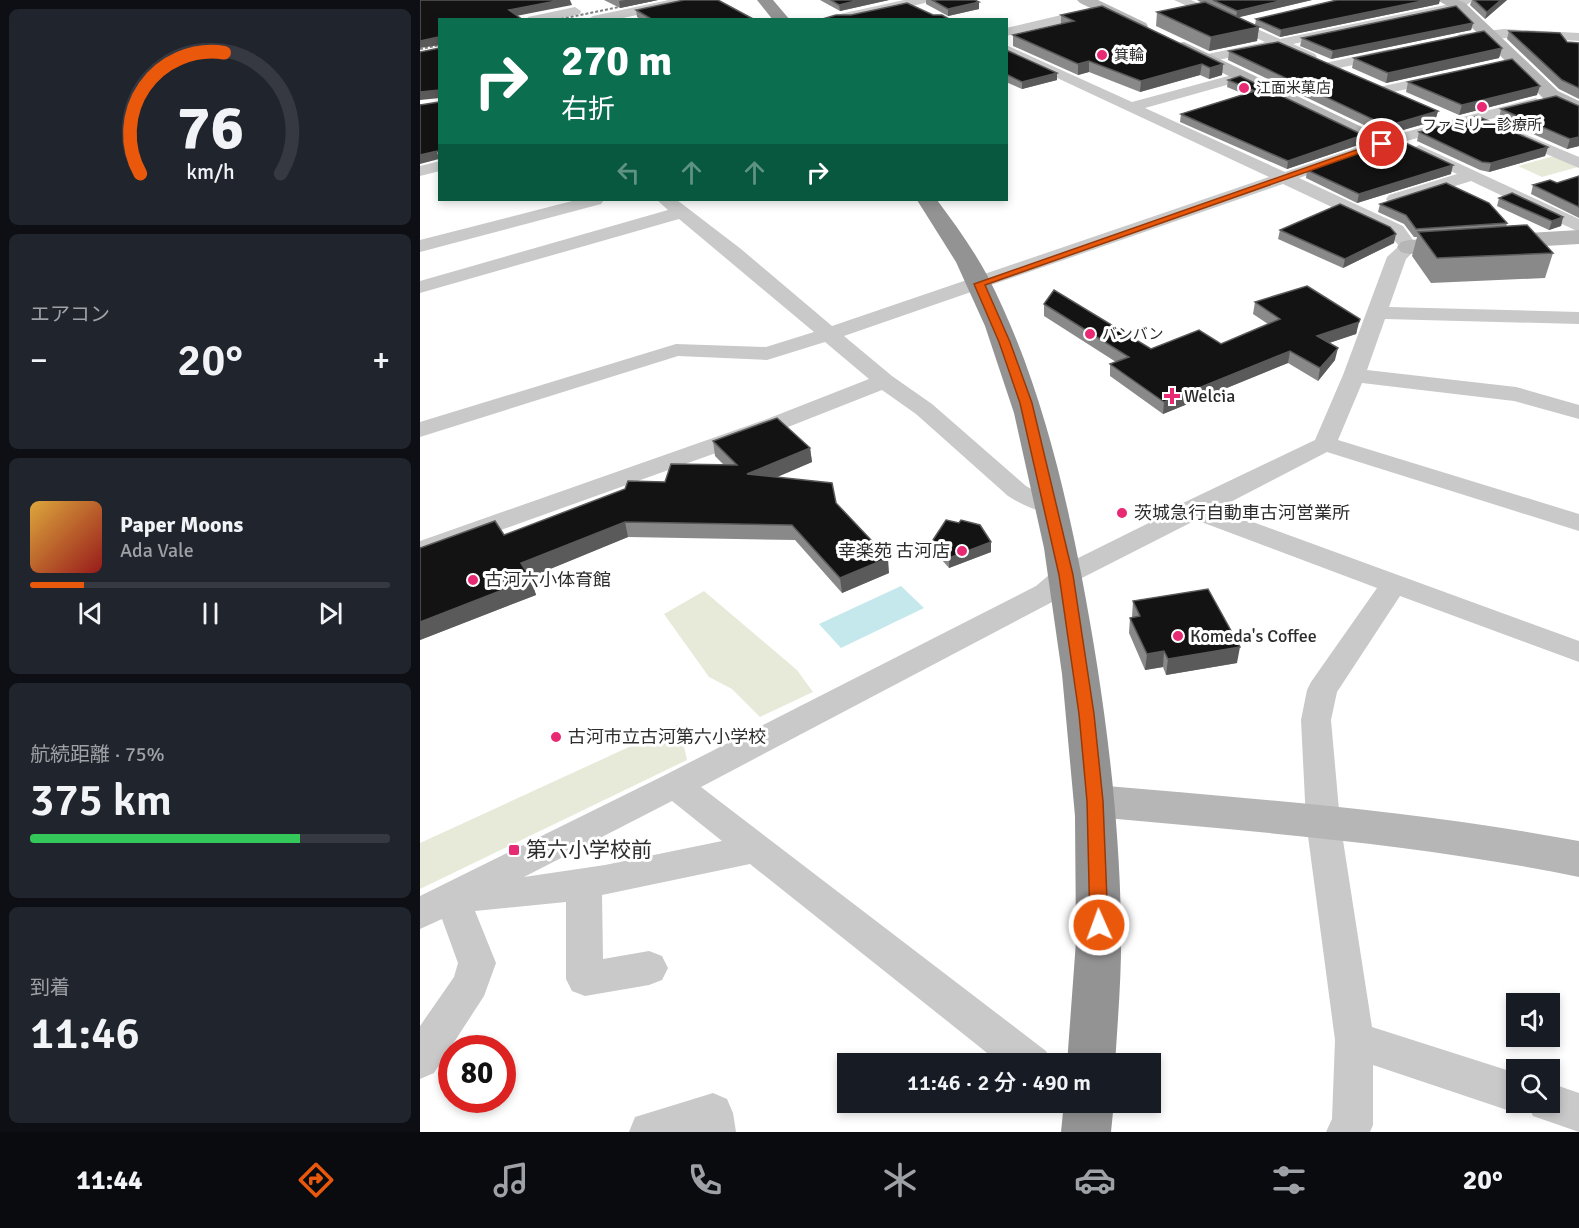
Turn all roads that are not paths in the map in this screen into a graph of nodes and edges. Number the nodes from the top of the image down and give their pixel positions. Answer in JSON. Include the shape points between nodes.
{"nodes":[{"id":1,"x":687,"y":0,"type":"edge"},
{"id":2,"x":765,"y":0,"type":"edge"},
{"id":3,"x":1217,"y":0,"type":"edge"},
{"id":4,"x":1457,"y":2,"type":"edge"},
{"id":5,"x":670,"y":3,"type":"junction"},
{"id":6,"x":916,"y":3,"type":"edge"},
{"id":7,"x":1093,"y":3,"type":"edge"},
{"id":8,"x":1186,"y":3,"type":"edge"},
{"id":9,"x":1373,"y":9,"type":"edge"},
{"id":10,"x":575,"y":11,"type":"dead end"},
{"id":11,"x":689,"y":14,"type":"edge"},
{"id":12,"x":531,"y":16,"type":"edge"},
{"id":13,"x":602,"y":18,"type":"edge"},
{"id":14,"x":780,"y":18,"type":"edge"},
{"id":15,"x":841,"y":18,"type":"edge"},
{"id":16,"x":1395,"y":18,"type":"junction"},
{"id":17,"x":1259,"y":19,"type":"edge"},
{"id":18,"x":1236,"y":24,"type":"junction"},
{"id":19,"x":1008,"y":31,"type":"edge"},
{"id":20,"x":1487,"y":33,"type":"junction"},
{"id":21,"x":1579,"y":37,"type":"edge"},
{"id":22,"x":1444,"y":42,"type":"edge"},
{"id":23,"x":1278,"y":43,"type":"junction"},
{"id":24,"x":1410,"y":49,"type":"edge"},
{"id":25,"x":1008,"y":50,"type":"edge"},
{"id":26,"x":1208,"y":58,"type":"junction"},
{"id":27,"x":1515,"y":61,"type":"junction"},
{"id":28,"x":1329,"y":66,"type":"junction"},
{"id":29,"x":1493,"y":66,"type":"edge"},
{"id":30,"x":1461,"y":73,"type":"edge"},
{"id":31,"x":1352,"y":75,"type":"edge"},
{"id":32,"x":1243,"y":76,"type":"junction"},
{"id":33,"x":1579,"y":93,"type":"edge"},
{"id":34,"x":1556,"y":98,"type":"junction"},
{"id":35,"x":1405,"y":99,"type":"edge"},
{"id":36,"x":1130,"y":107,"type":"junction"},
{"id":37,"x":1579,"y":108,"type":"edge"},
{"id":38,"x":1436,"y":113,"type":"edge"},
{"id":39,"x":1476,"y":117,"type":"junction"},
{"id":40,"x":1456,"y":122,"type":"junction"},
{"id":41,"x":1389,"y":142,"type":"junction"},
{"id":42,"x":1579,"y":163,"type":"edge"},
{"id":43,"x":438,"y":166,"type":"edge"},
{"id":44,"x":420,"y":171,"type":"edge"},
{"id":45,"x":1473,"y":175,"type":"junction"},
{"id":46,"x":1282,"y":178,"type":"junction"},
{"id":47,"x":591,"y":201,"type":"edge"},
{"id":48,"x":667,"y":201,"type":"edge"},
{"id":49,"x":928,"y":201,"type":"edge"},
{"id":50,"x":1357,"y":211,"type":"junction"},
{"id":51,"x":682,"y":213,"type":"junction"},
{"id":52,"x":1579,"y":226,"type":"edge"},
{"id":53,"x":1579,"y":237,"type":"edge"},
{"id":54,"x":420,"y":246,"type":"edge"},
{"id":55,"x":1409,"y":247,"type":"junction"},
{"id":56,"x":979,"y":284,"type":"junction"},
{"id":57,"x":420,"y":287,"type":"edge"},
{"id":58,"x":1376,"y":313,"type":"junction"},
{"id":59,"x":1579,"y":318,"type":"edge"},
{"id":60,"x":827,"y":333,"type":"junction"},
{"id":61,"x":1354,"y":375,"type":"junction"},
{"id":62,"x":884,"y":381,"type":"junction"},
{"id":63,"x":1579,"y":412,"type":"edge"},
{"id":64,"x":420,"y":430,"type":"edge"},
{"id":65,"x":1325,"y":444,"type":"junction"},
{"id":66,"x":1051,"y":505,"type":"junction"},
{"id":67,"x":1192,"y":510,"type":"junction"},
{"id":68,"x":1579,"y":523,"type":"edge"},
{"id":69,"x":420,"y":550,"type":"edge"},
{"id":70,"x":1066,"y":575,"type":"junction"},
{"id":71,"x":1394,"y":584,"type":"junction"},
{"id":72,"x":1579,"y":652,"type":"edge"},
{"id":73,"x":675,"y":785,"type":"junction"},
{"id":74,"x":1095,"y":801,"type":"junction"},
{"id":75,"x":1323,"y":821,"type":"junction"},
{"id":76,"x":757,"y":848,"type":"junction"},
{"id":77,"x":1579,"y":859,"type":"edge"},
{"id":78,"x":584,"y":882,"type":"junction"},
{"id":79,"x":436,"y":905,"type":"edge"},
{"id":80,"x":649,"y":968,"type":"dead end"},
{"id":81,"x":1354,"y":1040,"type":"junction"},
{"id":82,"x":1018,"y":1053,"type":"edge"},
{"id":83,"x":1090,"y":1053,"type":"edge"},
{"id":84,"x":420,"y":1060,"type":"edge"},
{"id":85,"x":1506,"y":1090,"type":"edge"},
{"id":86,"x":1560,"y":1106,"type":"edge"},
{"id":87,"x":1579,"y":1113,"type":"edge"},
{"id":88,"x":650,"y":1132,"type":"edge"},
{"id":89,"x":715,"y":1132,"type":"edge"},
{"id":90,"x":1347,"y":1132,"type":"edge"}],
"edges":[{"from":1,"to":5,"type":"street"},
{"from":2,"to":14,"type":"highway"},
{"from":3,"to":8,"type":"street"},
{"from":4,"to":16,"type":"street"},
{"from":4,"to":20,"type":"street"},
{"from":5,"to":11,"type":"street"},
{"from":5,"to":13,"type":"street"},
{"from":6,"to":15,"type":"street"},
{"from":7,"to":19,"type":"street"},
{"from":7,"to":26,"type":"street"},
{"from":8,"to":18,"type":"street"},
{"from":9,"to":16,"type":"street"},
{"from":10,"to":12,"type":"street"},
{"from":16,"to":23,"type":"street"},
{"from":17,"to":18,"type":"street"},
{"from":18,"to":23,"type":"street"},
{"from":20,"to":21,"type":"street"},
{"from":20,"to":22,"type":"street"},
{"from":20,"to":27,"type":"street"},
{"from":23,"to":26,"type":"street"},
{"from":23,"to":28,"type":"street"},
{"from":24,"to":28,"type":"street"},
{"from":25,"to":36,"type":"street"},
{"from":26,"to":32,"type":"street"},
{"from":27,"to":29,"type":"street"},
{"from":27,"to":34,"type":"street"},
{"from":28,"to":31,"type":"street"},
{"from":30,"to":35,"type":"street","via":[[1379,88]]},
{"from":32,"to":36,"type":"street"},
{"from":32,"to":41,"type":"street"},
{"from":33,"to":34,"type":"street"},
{"from":34,"to":37,"type":"street"},
{"from":34,"to":39,"type":"street"},
{"from":36,"to":46,"type":"street"},
{"from":38,"to":40,"type":"street"},
{"from":39,"to":40,"type":"street"},
{"from":39,"to":42,"type":"street"},
{"from":40,"to":41,"type":"street"},
{"from":41,"to":45,"type":"street"},
{"from":41,"to":46,"type":"street"},
{"from":43,"to":44,"type":"street"},
{"from":45,"to":50,"type":"street"},
{"from":45,"to":52,"type":"street"},
{"from":46,"to":50,"type":"street"},
{"from":46,"to":56,"type":"street"},
{"from":47,"to":54,"type":"street"},
{"from":48,"to":51,"type":"street"},
{"from":49,"to":56,"type":"highway"},
{"from":50,"to":55,"type":"street","via":[[1396,230]]},
{"from":51,"to":57,"type":"street"},
{"from":51,"to":60,"type":"street"},
{"from":53,"to":55,"type":"street"},
{"from":55,"to":58,"type":"street","via":[[1397,257]]},
{"from":56,"to":60,"type":"street"},
{"from":56,"to":66,"type":"highway","via":[[1026,403]]},
{"from":58,"to":59,"type":"street"},
{"from":58,"to":61,"type":"street"},
{"from":60,"to":62,"type":"street"},
{"from":60,"to":64,"type":"street","via":[[767,354],[699,350],[651,356]]},
{"from":61,"to":63,"type":"street","via":[[1516,394]]},
{"from":61,"to":65,"type":"street"},
{"from":62,"to":66,"type":"street","via":[[924,409],[1017,491]]},
{"from":62,"to":69,"type":"street","via":[[775,424]]},
{"from":65,"to":67,"type":"street"},
{"from":65,"to":68,"type":"street"},
{"from":66,"to":70,"type":"highway"},
{"from":67,"to":70,"type":"street"},
{"from":67,"to":71,"type":"street"},
{"from":70,"to":73,"type":"street","via":[[1046,593]]},
{"from":70,"to":74,"type":"highway"},
{"from":71,"to":72,"type":"street"},
{"from":71,"to":75,"type":"street","via":[[1322,690],[1316,720]]},
{"from":73,"to":76,"type":"street"},
{"from":73,"to":79,"type":"street"},
{"from":74,"to":75,"type":"street"},
{"from":74,"to":83,"type":"highway","via":[[1099,925]]},
{"from":75,"to":77,"type":"street","via":[[1497,843]]},
{"from":75,"to":81,"type":"street"},
{"from":76,"to":78,"type":"street"},
{"from":76,"to":82,"type":"street"},
{"from":78,"to":79,"type":"street"},
{"from":78,"to":80,"type":"street","via":[[585,979]]},
{"from":79,"to":84,"type":"street","via":[[477,963],[471,984]]},
{"from":81,"to":85,"type":"street"},
{"from":81,"to":90,"type":"street","via":[[1352,1125]]},
{"from":86,"to":87,"type":"street"},
{"from":88,"to":89,"type":"street","via":[[713,1113]]}]}
